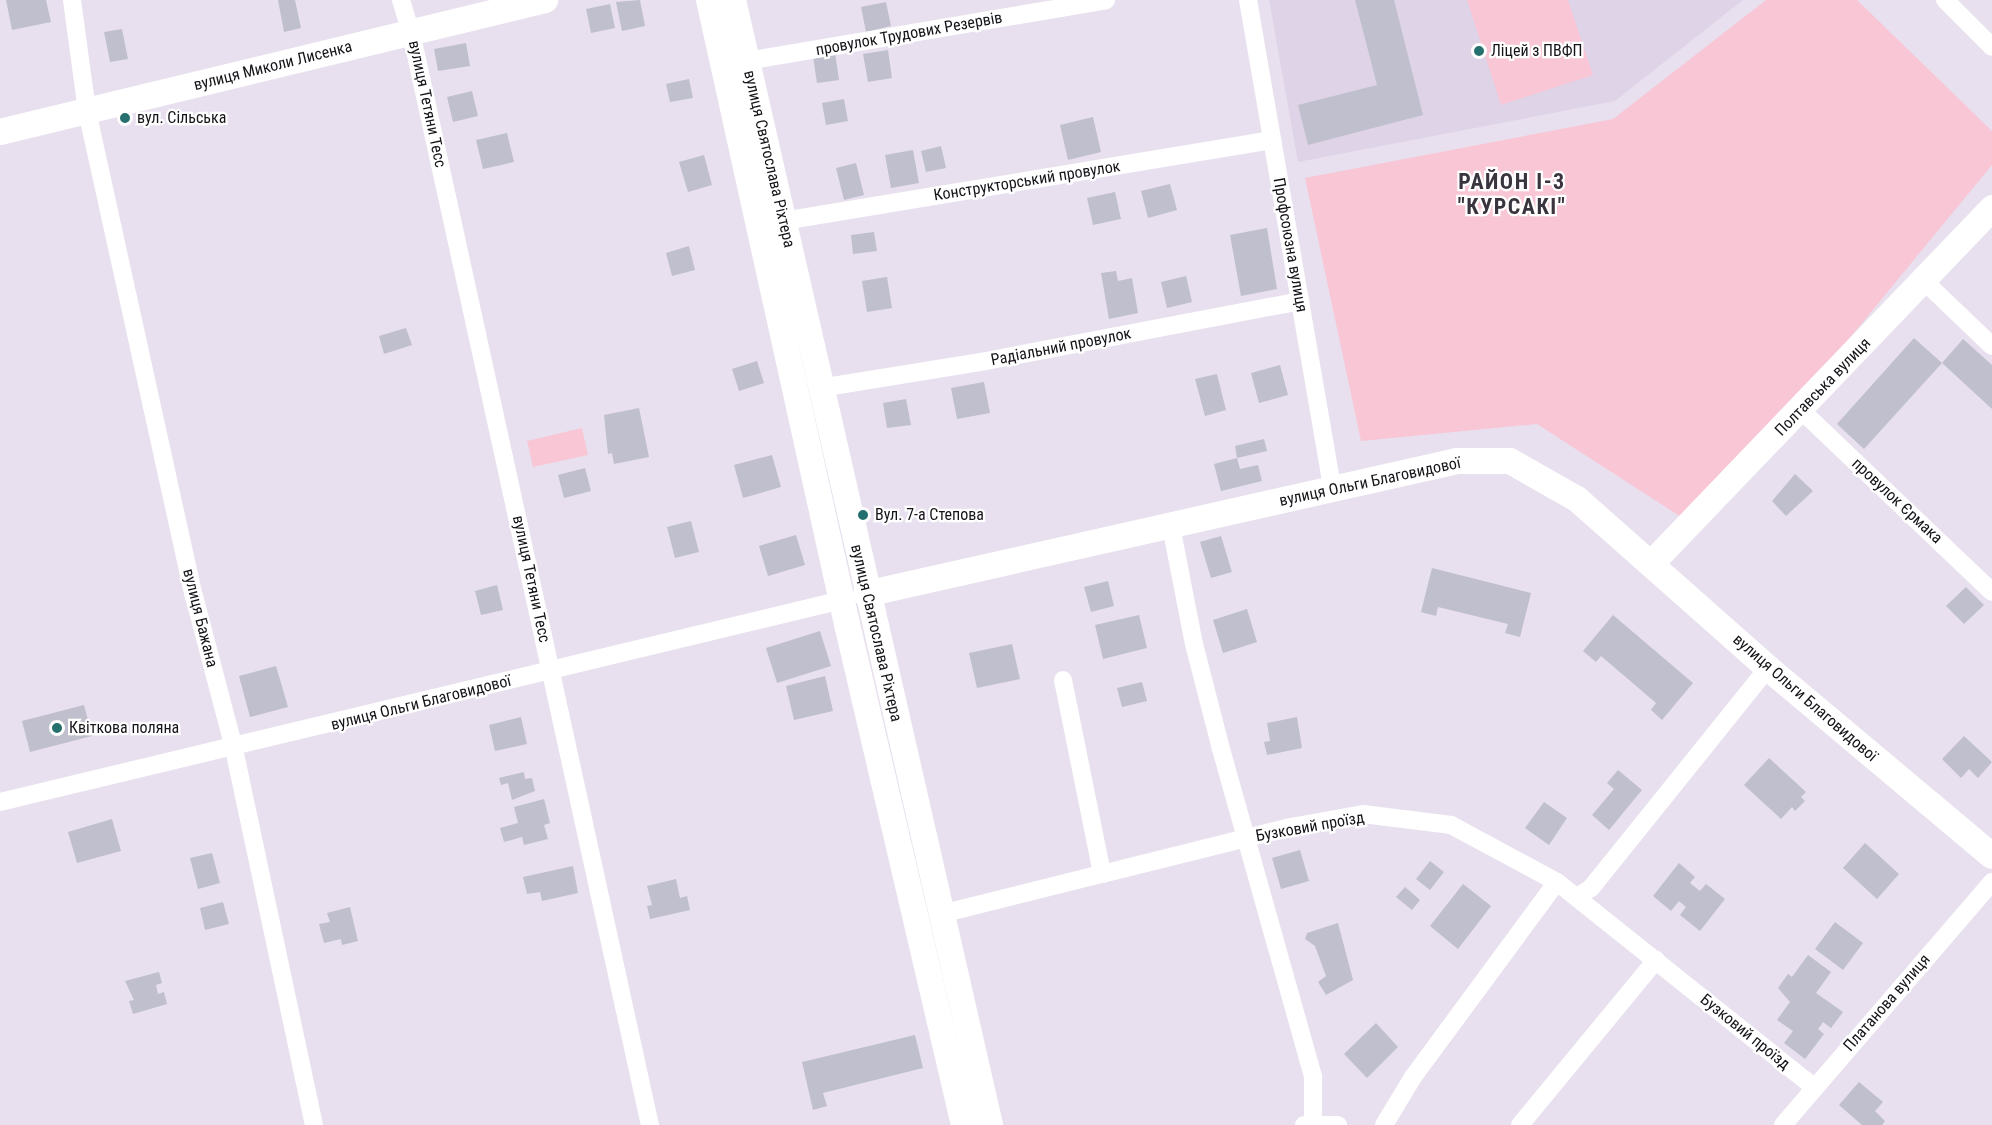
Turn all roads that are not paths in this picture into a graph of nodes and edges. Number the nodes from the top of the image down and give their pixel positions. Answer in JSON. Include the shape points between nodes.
{"nodes":[{"id":1,"x":72,"y":0,"type":"edge"},
{"id":2,"x":401,"y":0,"type":"edge"},
{"id":3,"x":545,"y":0,"type":"edge"},
{"id":4,"x":709,"y":0,"type":"edge"},
{"id":5,"x":733,"y":0,"type":"edge"},
{"id":6,"x":1107,"y":0,"type":"edge"},
{"id":7,"x":1248,"y":0,"type":"edge"},
{"id":8,"x":1945,"y":0,"type":"edge"},
{"id":9,"x":411,"y":32,"type":"junction"},
{"id":10,"x":1992,"y":47,"type":"edge"},
{"id":11,"x":747,"y":61,"type":"junction"},
{"id":12,"x":87,"y":111,"type":"junction"},
{"id":13,"x":0,"y":132,"type":"edge"},
{"id":14,"x":1272,"y":140,"type":"junction"},
{"id":15,"x":1992,"y":208,"type":"edge"},
{"id":16,"x":783,"y":221,"type":"junction"},
{"id":17,"x":1924,"y":280,"type":"junction"},
{"id":18,"x":1300,"y":301,"type":"junction"},
{"id":19,"x":1992,"y":346,"type":"edge"},
{"id":20,"x":820,"y":388,"type":"junction"},
{"id":21,"x":1802,"y":411,"type":"junction"},
{"id":22,"x":1333,"y":490,"type":"junction"},
{"id":23,"x":1171,"y":526,"type":"junction"},
{"id":24,"x":1652,"y":563,"type":"junction"},
{"id":25,"x":1992,"y":592,"type":"edge"},
{"id":26,"x":866,"y":594,"type":"junction"},
{"id":27,"x":842,"y":600,"type":"junction"},
{"id":28,"x":1768,"y":668,"type":"junction"},
{"id":29,"x":551,"y":672,"type":"junction"},
{"id":30,"x":1063,"y":680,"type":"dead end"},
{"id":31,"x":234,"y":748,"type":"junction"},
{"id":32,"x":0,"y":802,"type":"edge"},
{"id":33,"x":1245,"y":839,"type":"junction"},
{"id":34,"x":1992,"y":856,"type":"edge"},
{"id":35,"x":1102,"y":874,"type":"junction"},
{"id":36,"x":1557,"y":882,"type":"junction"},
{"id":37,"x":1992,"y":882,"type":"edge"},
{"id":38,"x":1577,"y":897,"type":"junction"},
{"id":39,"x":941,"y":914,"type":"junction"},
{"id":40,"x":1656,"y":960,"type":"junction"},
{"id":41,"x":1814,"y":1087,"type":"junction"},
{"id":42,"x":1308,"y":1124,"type":"edge"},
{"id":43,"x":314,"y":1125,"type":"edge"},
{"id":44,"x":650,"y":1125,"type":"edge"},
{"id":45,"x":964,"y":1125,"type":"edge"},
{"id":46,"x":990,"y":1125,"type":"edge"},
{"id":47,"x":1338,"y":1125,"type":"edge"},
{"id":48,"x":1384,"y":1125,"type":"edge"},
{"id":49,"x":1520,"y":1125,"type":"edge"},
{"id":50,"x":1783,"y":1125,"type":"edge"}],
"edges":[{"from":1,"to":12,"type":"street","name":"вулиця Бажана"},
{"from":2,"to":9,"type":"street","name":"вулиця Тетяни Тесс"},
{"from":3,"to":9,"type":"street","name":"вулиця Миколи Лисенка"},
{"from":4,"to":27,"type":"street","name":"вулиця Святослава Ріхтера"},
{"from":5,"to":11,"type":"street","name":"вулиця Святослава Ріхтера"},
{"from":6,"to":11,"type":"street","name":"провулок Трудових Резервів"},
{"from":7,"to":14,"type":"street","name":"Профсоюзна вулиця"},
{"from":8,"to":10,"type":"street"},
{"from":9,"to":12,"type":"street","name":"вулиця Миколи Лисенка"},
{"from":9,"to":29,"type":"street","name":"вулиця Тетяни Тесс"},
{"from":11,"to":16,"type":"street","name":"вулиця Святослава Ріхтера"},
{"from":12,"to":13,"type":"street","name":"вулиця Миколи Лисенка"},
{"from":12,"to":31,"type":"street","name":"вулиця Бажана","via":[[194,596]]},
{"from":14,"to":16,"type":"street","name":"Конструкторський провулок"},
{"from":14,"to":18,"type":"street","name":"Профсоюзна вулиця"},
{"from":15,"to":17,"type":"street","name":"Полтавська вулиця"},
{"from":16,"to":20,"type":"street","name":"вулиця Святослава Ріхтера"},
{"from":17,"to":19,"type":"street"},
{"from":17,"to":21,"type":"street","name":"Полтавська вулиця"},
{"from":18,"to":20,"type":"street","name":"Радіальний провулок","via":[[986,361]]},
{"from":18,"to":22,"type":"street","name":"Профсоюзна вулиця"},
{"from":20,"to":26,"type":"street","name":"вулиця Святослава Ріхтера"},
{"from":21,"to":24,"type":"street","name":"Полтавська вулиця"},
{"from":21,"to":25,"type":"street","name":"провулок Єрмака"},
{"from":22,"to":23,"type":"street","name":"вулиця Ольги Благовидової"},
{"from":22,"to":24,"type":"street","name":"вулиця Ольги Благовидової","via":[[1457,461],[1510,461],[1577,499]]},
{"from":23,"to":26,"type":"street","name":"вулиця Ольги Благовидової"},
{"from":23,"to":33,"type":"street","via":[[1194,644]]},
{"from":24,"to":28,"type":"street","name":"вулиця Ольги Благовидової"},
{"from":26,"to":39,"type":"street","name":"вулиця Святослава Ріхтера"},
{"from":27,"to":29,"type":"street","name":"вулиця Ольги Благовидової"},
{"from":27,"to":45,"type":"street","name":"вулиця Святослава Ріхтера"},
{"from":28,"to":34,"type":"street","name":"вулиця Ольги Благовидової"},
{"from":28,"to":38,"type":"street","via":[[1591,888]]},
{"from":29,"to":31,"type":"street","name":"вулиця Ольги Благовидової"},
{"from":29,"to":44,"type":"street","name":"вулиця Тетяни Тесс"},
{"from":30,"to":35,"type":"street"},
{"from":31,"to":32,"type":"street","name":"вулиця Ольги Благовидової"},
{"from":31,"to":43,"type":"street","name":"вулиця Бажана"},
{"from":33,"to":35,"type":"street","name":"Бузковий проїзд"},
{"from":33,"to":36,"type":"street","name":"Бузковий проїзд","via":[[1363,814],[1451,825]]},
{"from":33,"to":42,"type":"street","via":[[1313,1077]]},
{"from":35,"to":39,"type":"street","name":"Бузковий проїзд"},
{"from":36,"to":38,"type":"street","name":"Бузковий проїзд"},
{"from":36,"to":48,"type":"street","via":[[1413,1077]]},
{"from":37,"to":41,"type":"street","name":"Платанова вулиця"},
{"from":38,"to":40,"type":"street","name":"Бузковий проїзд"},
{"from":39,"to":46,"type":"street","name":"вулиця Святослава Ріхтера"},
{"from":40,"to":41,"type":"street","name":"Бузковий проїзд"},
{"from":40,"to":49,"type":"street"},
{"from":41,"to":50,"type":"street","name":"Платанова вулиця"},
{"from":42,"to":47,"type":"street"}]}
